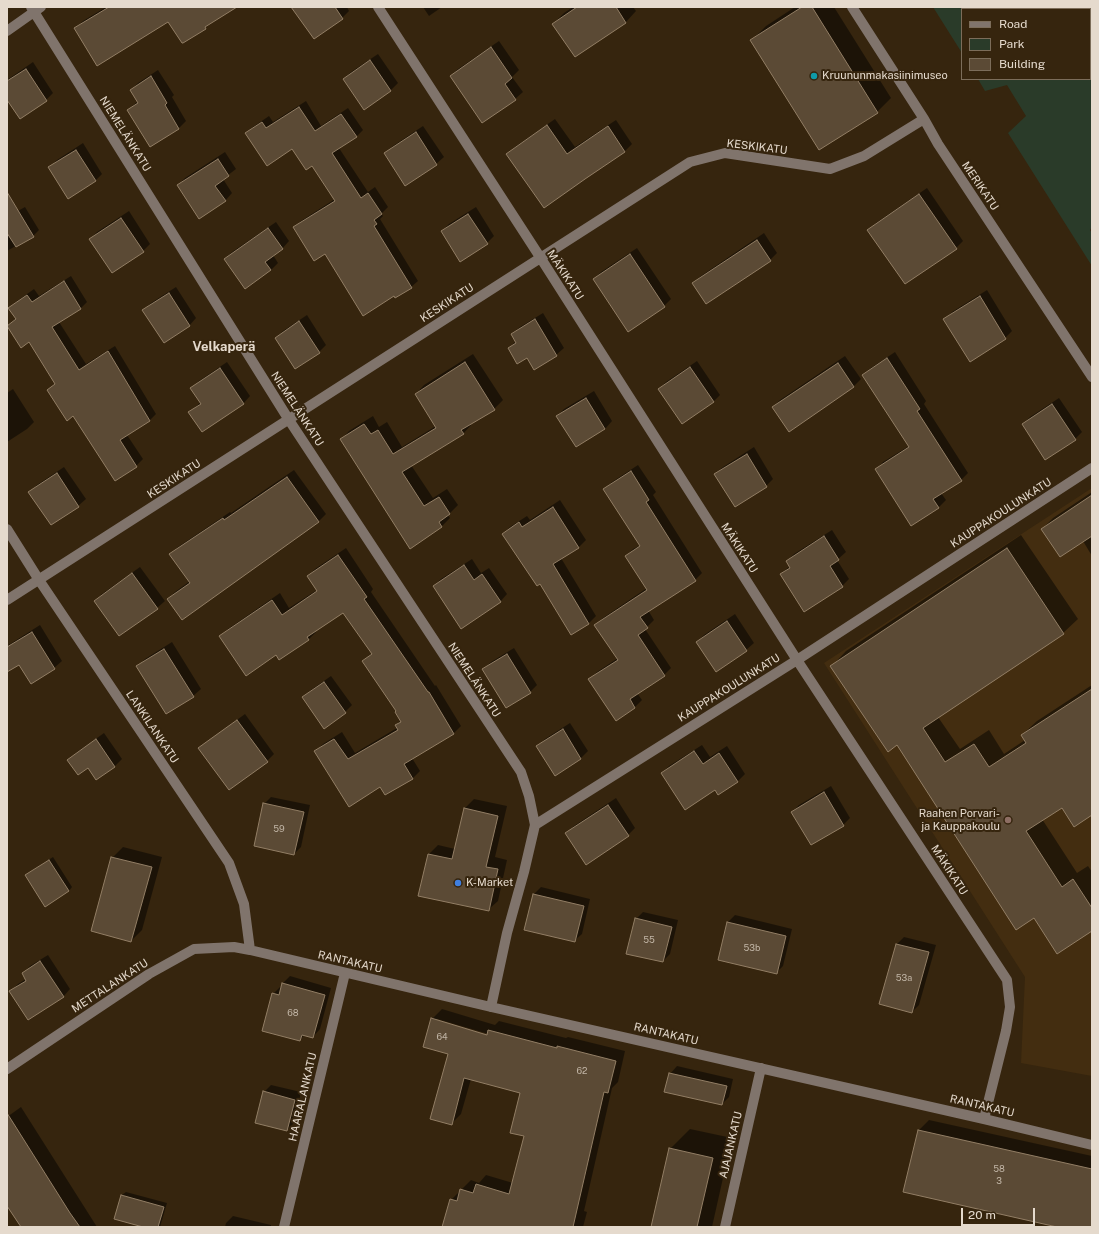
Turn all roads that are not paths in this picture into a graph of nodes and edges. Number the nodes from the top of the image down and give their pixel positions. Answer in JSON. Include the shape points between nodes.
{"nodes":[{"id":1,"x":378,"y":7,"type":"edge"},
{"id":2,"x":852,"y":7,"type":"edge"},
{"id":3,"x":36,"y":9,"type":"edge"},
{"id":4,"x":7,"y":31,"type":"edge"},
{"id":5,"x":924,"y":119,"type":"junction"},
{"id":6,"x":540,"y":258,"type":"junction"},
{"id":7,"x":1092,"y":377,"type":"edge"},
{"id":8,"x":289,"y":420,"type":"junction"},
{"id":9,"x":1092,"y":468,"type":"edge"},
{"id":10,"x":7,"y":529,"type":"edge"},
{"id":11,"x":39,"y":580,"type":"junction"},
{"id":12,"x":7,"y":600,"type":"edge"},
{"id":13,"x":797,"y":660,"type":"junction"},
{"id":14,"x":535,"y":825,"type":"junction"},
{"id":15,"x":234,"y":947,"type":"joint"},
{"id":16,"x":250,"y":950,"type":"junction"},
{"id":17,"x":345,"y":973,"type":"junction"},
{"id":18,"x":491,"y":1007,"type":"junction"},
{"id":19,"x":761,"y":1068,"type":"junction"},
{"id":20,"x":7,"y":1069,"type":"edge"},
{"id":21,"x":984,"y":1119,"type":"junction"},
{"id":22,"x":1092,"y":1144,"type":"edge"},
{"id":23,"x":284,"y":1227,"type":"edge"},
{"id":24,"x":725,"y":1227,"type":"edge"}],
"edges":[{"from":1,"to":6,"type":"street","name":"MÄKIKATU"},
{"from":2,"to":5,"type":"street","name":"MERIKATU"},
{"from":3,"to":4,"type":"street"},
{"from":3,"to":8,"type":"street","name":"NIEMELÄNKATU"},
{"from":5,"to":6,"type":"street","name":"KESKIKATU","via":[[864,156],[830,169],[725,154],[690,162]]},
{"from":5,"to":7,"type":"street","name":"MERIKATU"},
{"from":6,"to":8,"type":"street","name":"KESKIKATU"},
{"from":6,"to":13,"type":"street","name":"MÄKIKATU"},
{"from":8,"to":11,"type":"street","name":"KESKIKATU"},
{"from":8,"to":14,"type":"street","name":"NIEMELÄNKATU","via":[[521,772]]},
{"from":9,"to":13,"type":"street","name":"KAUPPAKOULUNKATU"},
{"from":10,"to":11,"type":"street","name":"LANKILANKATU"},
{"from":11,"to":12,"type":"street","name":"KESKIKATU"},
{"from":11,"to":16,"type":"street","name":"LANKILANKATU","via":[[230,863],[244,904]]},
{"from":13,"to":14,"type":"street","name":"KAUPPAKOULUNKATU"},
{"from":13,"to":21,"type":"street","name":"MÄKIKATU","via":[[1007,980],[1010,1007]]},
{"from":14,"to":18,"type":"street"},
{"from":15,"to":16,"type":"street","name":"RANTAKATU"},
{"from":15,"to":20,"type":"street","name":"METTALANKATU","via":[[194,949],[149,974]]},
{"from":16,"to":17,"type":"street","name":"RANTAKATU"},
{"from":17,"to":18,"type":"street","name":"RANTAKATU"},
{"from":17,"to":23,"type":"street","name":"HAARALANKATU"},
{"from":18,"to":19,"type":"street","name":"RANTAKATU"},
{"from":19,"to":21,"type":"street","name":"RANTAKATU"},
{"from":19,"to":24,"type":"street","name":"AJAJANKATU"},
{"from":21,"to":22,"type":"street","name":"RANTAKATU"}]}
